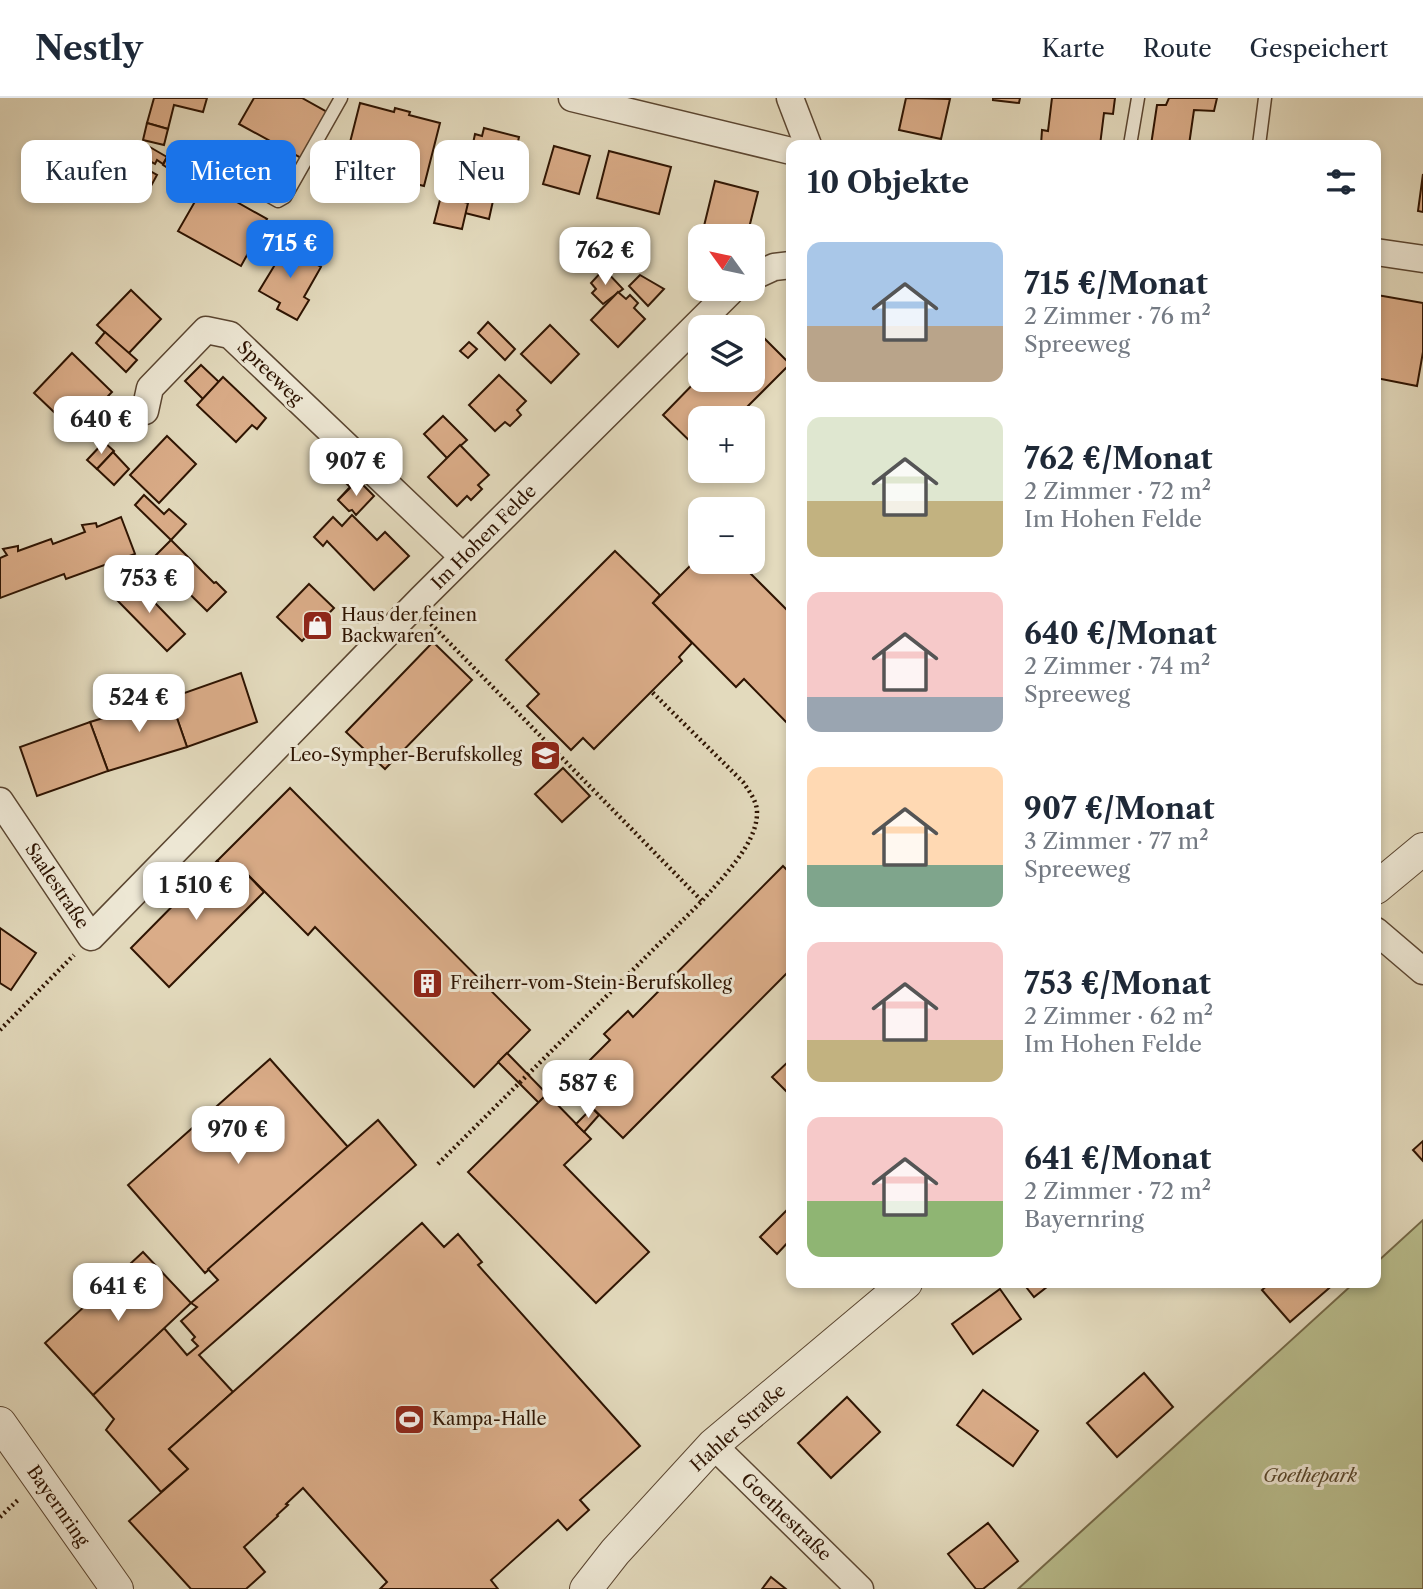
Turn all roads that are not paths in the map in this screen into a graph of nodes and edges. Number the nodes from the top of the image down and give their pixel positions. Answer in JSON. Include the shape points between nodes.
{"nodes":[{"id":1,"x":341,"y":98,"type":"edge"},
{"id":2,"x":572,"y":98,"type":"edge"},
{"id":3,"x":790,"y":98,"type":"edge"},
{"id":4,"x":1138,"y":98,"type":"edge"},
{"id":5,"x":1265,"y":98,"type":"edge"},
{"id":6,"x":806,"y":140,"type":"edge"},
{"id":7,"x":1131,"y":140,"type":"edge"},
{"id":8,"x":1260,"y":140,"type":"edge"},
{"id":9,"x":786,"y":150,"type":"edge"},
{"id":10,"x":296,"y":178,"type":"edge"},
{"id":11,"x":1381,"y":253,"type":"edge"},
{"id":12,"x":1423,"y":258,"type":"edge"},
{"id":13,"x":786,"y":266,"type":"edge"},
{"id":14,"x":765,"y":271,"type":"edge"},
{"id":15,"x":721,"y":301,"type":"edge"},
{"id":16,"x":145,"y":411,"type":"dead end"},
{"id":17,"x":463,"y":557,"type":"junction"},
{"id":18,"x":0,"y":801,"type":"edge"},
{"id":19,"x":1423,"y":849,"type":"edge"},
{"id":20,"x":1381,"y":884,"type":"edge"},
{"id":21,"x":1381,"y":935,"type":"edge"},
{"id":22,"x":91,"y":937,"type":"joint"},
{"id":23,"x":1423,"y":971,"type":"edge"},
{"id":24,"x":900,"y":1288,"type":"edge"},
{"id":25,"x":0,"y":1423,"type":"edge"},
{"id":26,"x":713,"y":1445,"type":"junction"},
{"id":27,"x":117,"y":1589,"type":"edge"},
{"id":28,"x":586,"y":1589,"type":"edge"},
{"id":29,"x":860,"y":1589,"type":"edge"}],
"edges":[{"from":1,"to":10,"type":"lane"},
{"from":2,"to":9,"type":"street"},
{"from":3,"to":6,"type":"street"},
{"from":4,"to":7,"type":"lane"},
{"from":5,"to":8,"type":"lane"},
{"from":11,"to":12,"type":"street"},
{"from":13,"to":14,"type":"street"},
{"from":15,"to":17,"type":"street","name":"Im Hohen Felde"},
{"from":16,"to":17,"type":"street","name":"Spreeweg","via":[[150,388],[206,330],[230,335]]},
{"from":17,"to":22,"type":"street","name":"Im Hohen Felde"},
{"from":18,"to":22,"type":"street","name":"Saalestraße"},
{"from":19,"to":20,"type":"street"},
{"from":21,"to":23,"type":"street"},
{"from":24,"to":26,"type":"street","name":"Hahler Straße"},
{"from":25,"to":27,"type":"street","name":"Bayernring"},
{"from":26,"to":28,"type":"street","name":"Hahler Straße"},
{"from":26,"to":29,"type":"street","name":"Goethestraße"}]}
